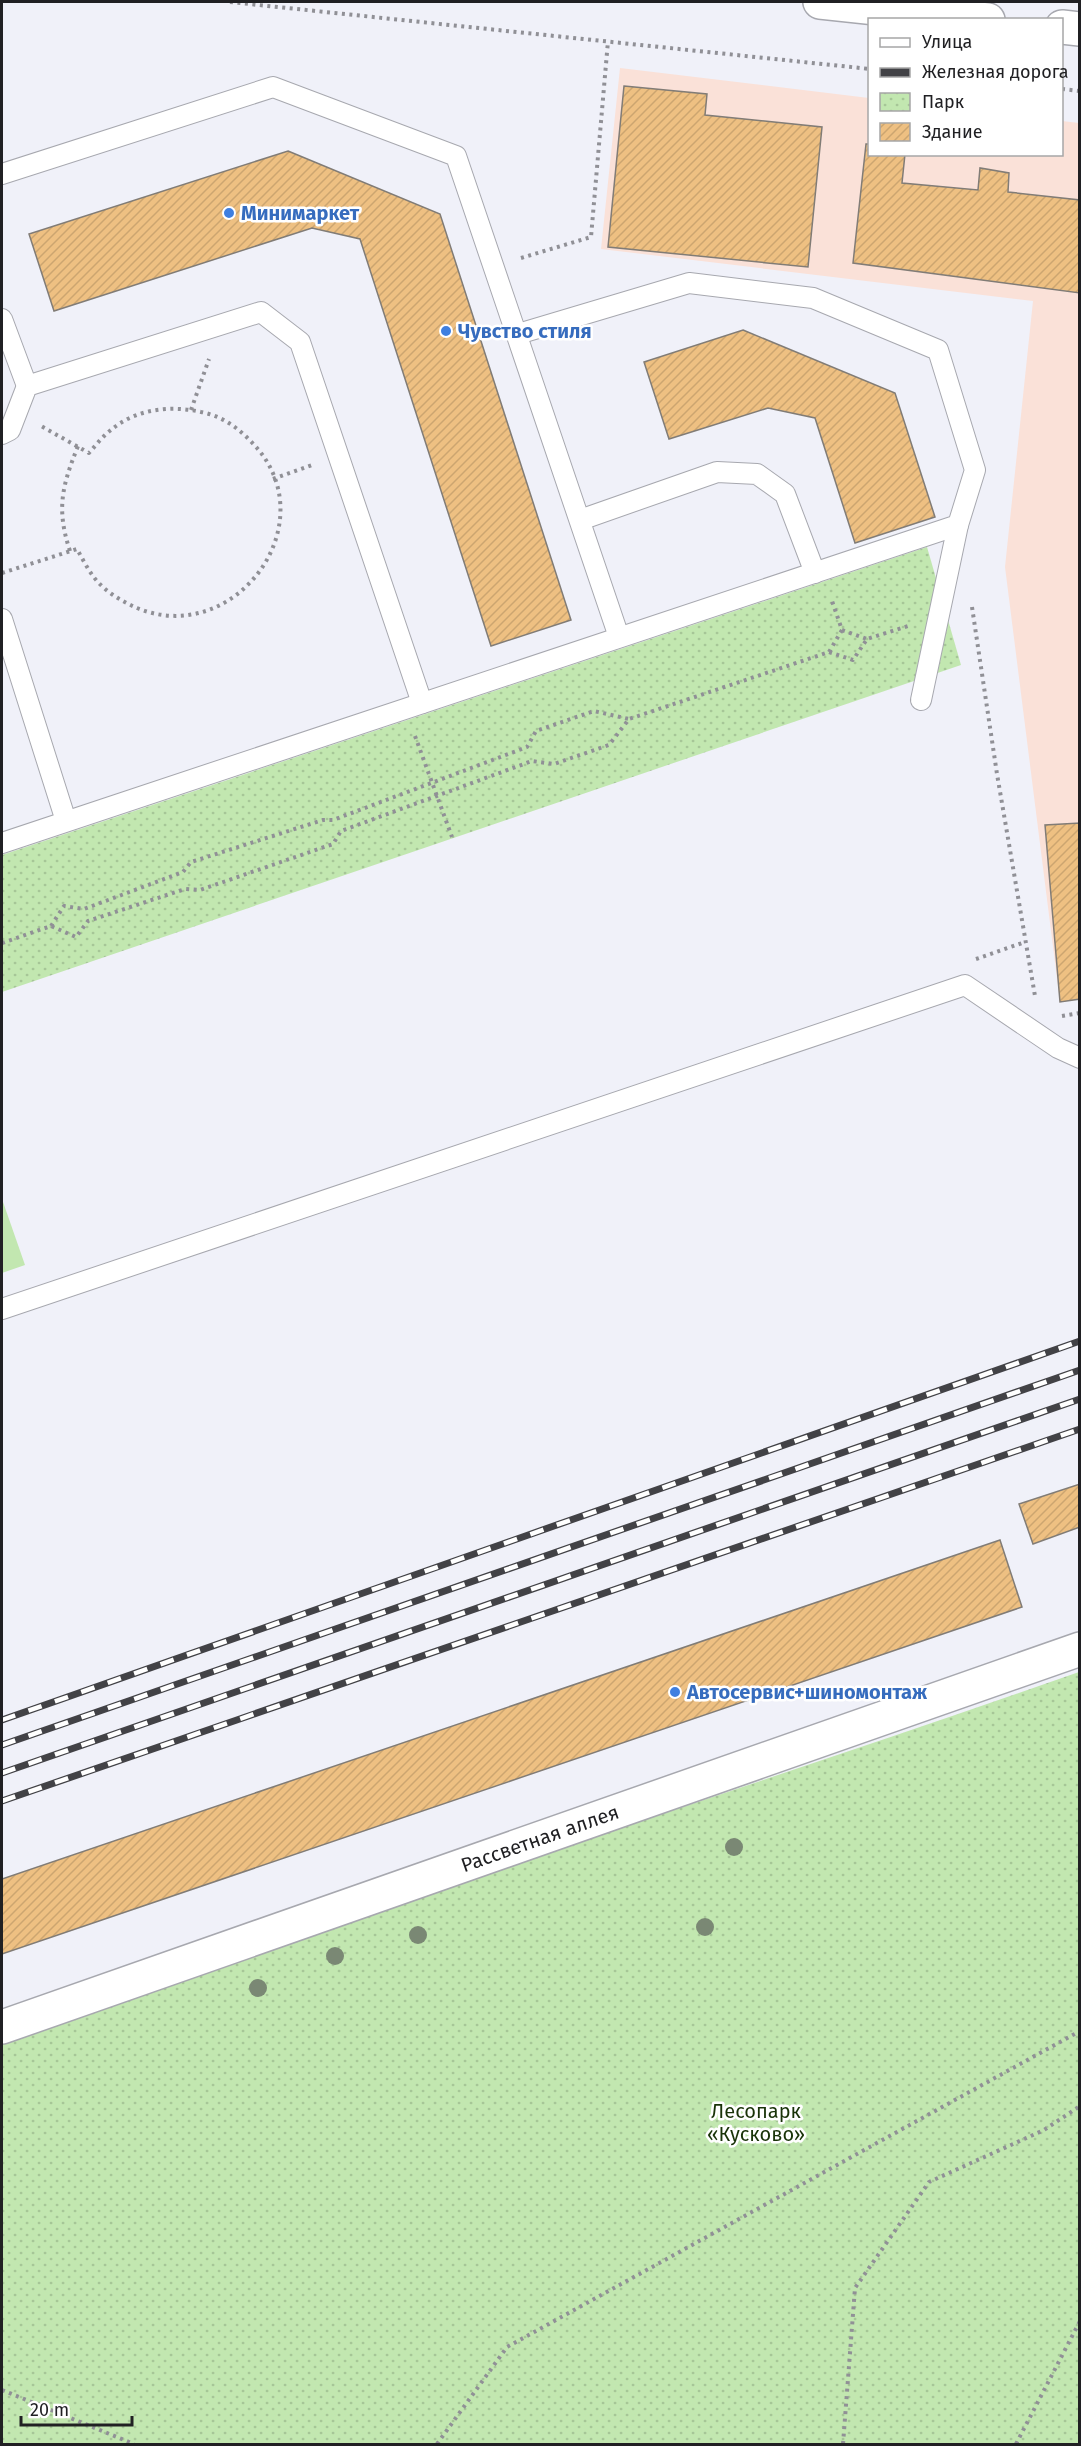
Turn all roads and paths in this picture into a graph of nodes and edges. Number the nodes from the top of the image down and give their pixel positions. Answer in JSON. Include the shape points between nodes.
{"nodes":[{"id":1,"x":230,"y":2,"type":"edge"},
{"id":2,"x":820,"y":2,"type":"edge"},
{"id":3,"x":969,"y":18,"type":"edge"},
{"id":4,"x":1063,"y":27,"type":"edge"},
{"id":5,"x":1080,"y":29,"type":"edge"},
{"id":6,"x":608,"y":41,"type":"junction"},
{"id":7,"x":868,"y":69,"type":"edge"},
{"id":8,"x":1063,"y":89,"type":"edge"},
{"id":9,"x":1080,"y":91,"type":"edge"},
{"id":10,"x":2,"y":174,"type":"edge"},
{"id":11,"x":494,"y":266,"type":"junction"},
{"id":12,"x":2,"y":319,"type":"edge"},
{"id":13,"x":221,"y":324,"type":"junction"},
{"id":14,"x":518,"y":334,"type":"junction"},
{"id":15,"x":27,"y":386,"type":"junction"},
{"id":16,"x":191,"y":410,"type":"junction"},
{"id":17,"x":16,"y":413,"type":"junction"},
{"id":18,"x":2,"y":434,"type":"edge"},
{"id":19,"x":78,"y":446,"type":"junction"},
{"id":20,"x":338,"y":456,"type":"junction"},
{"id":21,"x":273,"y":479,"type":"junction"},
{"id":22,"x":580,"y":520,"type":"junction"},
{"id":23,"x":958,"y":525,"type":"junction"},
{"id":24,"x":70,"y":551,"type":"junction"},
{"id":25,"x":819,"y":571,"type":"junction"},
{"id":26,"x":2,"y":573,"type":"edge"},
{"id":27,"x":971,"y":605,"type":"dead end"},
{"id":28,"x":2,"y":619,"type":"edge"},
{"id":29,"x":910,"y":625,"type":"dead end"},
{"id":30,"x":842,"y":630,"type":"junction"},
{"id":31,"x":619,"y":637,"type":"junction"},
{"id":32,"x":867,"y":639,"type":"junction"},
{"id":33,"x":830,"y":652,"type":"junction"},
{"id":34,"x":921,"y":700,"type":"dead end"},
{"id":35,"x":413,"y":706,"type":"junction"},
{"id":36,"x":629,"y":719,"type":"junction"},
{"id":37,"x":432,"y":783,"type":"junction"},
{"id":38,"x":437,"y":796,"type":"junction"},
{"id":39,"x":66,"y":821,"type":"junction"},
{"id":40,"x":452,"y":837,"type":"dead end"},
{"id":41,"x":2,"y":843,"type":"edge"},
{"id":42,"x":51,"y":927,"type":"junction"},
{"id":43,"x":2,"y":943,"type":"edge"},
{"id":44,"x":1035,"y":997,"type":"dead end"},
{"id":45,"x":1080,"y":1013,"type":"edge"},
{"id":46,"x":1059,"y":1016,"type":"dead end"},
{"id":47,"x":1080,"y":1058,"type":"edge"},
{"id":48,"x":2,"y":1309,"type":"edge"},
{"id":49,"x":1080,"y":1649,"type":"edge"},
{"id":50,"x":2,"y":2027,"type":"edge"},
{"id":51,"x":1080,"y":2031,"type":"edge"},
{"id":52,"x":1080,"y":2106,"type":"edge"},
{"id":53,"x":1080,"y":2321,"type":"edge"},
{"id":54,"x":2,"y":2390,"type":"edge"},
{"id":55,"x":134,"y":2445,"type":"edge"},
{"id":56,"x":437,"y":2445,"type":"edge"},
{"id":57,"x":843,"y":2445,"type":"edge"},
{"id":58,"x":1016,"y":2445,"type":"edge"}],
"edges":[{"from":1,"to":6,"type":"path"},
{"from":2,"to":3,"type":"street"},
{"from":4,"to":5,"type":"street"},
{"from":6,"to":7,"type":"path"},
{"from":6,"to":11,"type":"path","via":[[591,237]]},
{"from":8,"to":9,"type":"path"},
{"from":10,"to":11,"type":"lane","via":[[273,87],[456,156]]},
{"from":11,"to":14,"type":"lane"},
{"from":12,"to":15,"type":"lane"},
{"from":13,"to":15,"type":"lane"},
{"from":13,"to":16,"type":"path"},
{"from":13,"to":20,"type":"lane","via":[[261,312],[300,342]]},
{"from":14,"to":22,"type":"lane"},
{"from":14,"to":23,"type":"lane","via":[[689,283],[813,298],[938,350],[975,470]]},
{"from":15,"to":17,"type":"lane"},
{"from":16,"to":19,"type":"path","via":[[177,407],[142,413],[112,428],[89,453]]},
{"from":16,"to":21,"type":"path","via":[[212,414],[242,432],[266,459]]},
{"from":17,"to":18,"type":"lane","via":[[10,429]]},
{"from":17,"to":19,"type":"path"},
{"from":19,"to":24,"type":"path","via":[[62,498],[62,527]]},
{"from":20,"to":21,"type":"path"},
{"from":20,"to":35,"type":"lane"},
{"from":21,"to":24,"type":"path","via":[[278,492],[279,528],[267,561],[246,589],[215,609],[183,616],[150,613],[119,600],[94,578],[77,549]]},
{"from":22,"to":25,"type":"lane","via":[[717,472],[756,474],[785,494]]},
{"from":22,"to":31,"type":"lane"},
{"from":23,"to":25,"type":"lane"},
{"from":23,"to":34,"type":"lane"},
{"from":24,"to":26,"type":"path"},
{"from":25,"to":30,"type":"path"},
{"from":25,"to":31,"type":"lane"},
{"from":27,"to":44,"type":"path"},
{"from":28,"to":39,"type":"lane"},
{"from":29,"to":32,"type":"path"},
{"from":30,"to":32,"type":"path"},
{"from":30,"to":33,"type":"path"},
{"from":31,"to":35,"type":"lane"},
{"from":32,"to":33,"type":"path","via":[[853,660]]},
{"from":33,"to":36,"type":"path"},
{"from":35,"to":37,"type":"path"},
{"from":35,"to":39,"type":"lane"},
{"from":36,"to":37,"type":"path","via":[[594,711],[536,730],[527,747]]},
{"from":36,"to":38,"type":"path","via":[[609,745],[554,764],[532,761]]},
{"from":37,"to":38,"type":"path"},
{"from":37,"to":42,"type":"path","via":[[333,820],[323,819],[191,862],[183,872],[84,909],[64,906]]},
{"from":38,"to":40,"type":"path"},
{"from":38,"to":42,"type":"path","via":[[341,831],[333,844],[200,890],[184,889],[88,921],[76,937]]},
{"from":39,"to":41,"type":"lane"},
{"from":42,"to":43,"type":"path"},
{"from":45,"to":46,"type":"path"},
{"from":47,"to":48,"type":"lane","via":[[1058,1048],[965,985]]},
{"from":49,"to":50,"type":"street","name":"Рассветная аллея"},
{"from":51,"to":56,"type":"path","via":[[507,2347]]},
{"from":52,"to":57,"type":"path","via":[[1044,2130],[929,2182],[855,2288]]},
{"from":53,"to":58,"type":"path"},
{"from":54,"to":55,"type":"path"}]}
